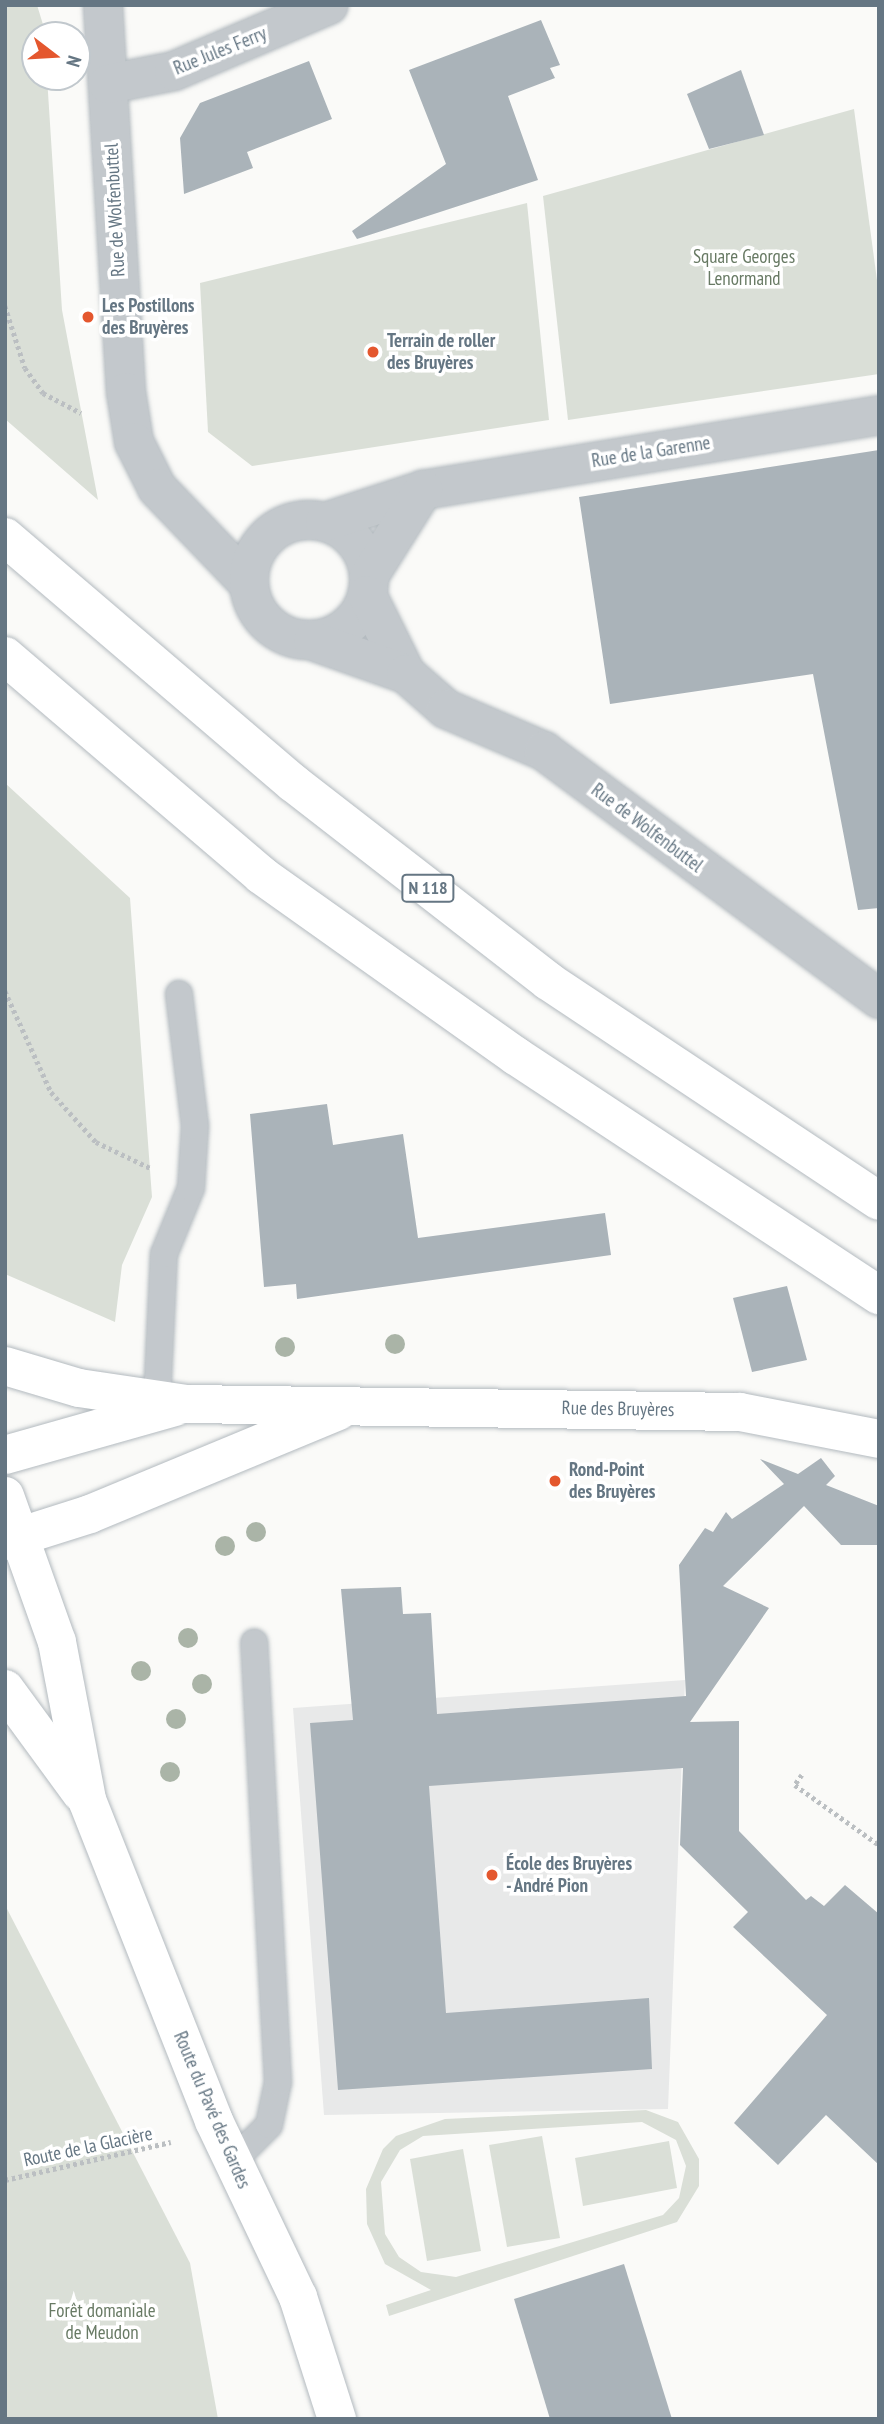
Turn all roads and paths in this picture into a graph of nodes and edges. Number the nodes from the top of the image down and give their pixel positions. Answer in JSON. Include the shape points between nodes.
{"nodes":[{"id":1,"x":103,"y":5,"type":"edge"},
{"id":2,"x":328,"y":5,"type":"edge"},
{"id":3,"x":108,"y":84,"type":"junction"},
{"id":4,"x":5,"y":306,"type":"edge"},
{"id":5,"x":879,"y":415,"type":"edge"},
{"id":6,"x":135,"y":442,"type":"junction"},
{"id":7,"x":423,"y":490,"type":"junction"},
{"id":8,"x":325,"y":522,"type":"junction"},
{"id":9,"x":187,"y":523,"type":"junction"},
{"id":10,"x":271,"y":533,"type":"junction"},
{"id":11,"x":5,"y":537,"type":"edge"},
{"id":12,"x":248,"y":583,"type":"junction"},
{"id":13,"x":368,"y":585,"type":"junction"},
{"id":14,"x":313,"y":641,"type":"junction"},
{"id":15,"x":5,"y":656,"type":"edge"},
{"id":16,"x":406,"y":674,"type":"junction"},
{"id":17,"x":5,"y":991,"type":"edge"},
{"id":18,"x":179,"y":994,"type":"dead end"},
{"id":19,"x":879,"y":999,"type":"edge"},
{"id":20,"x":191,"y":1188,"type":"junction"},
{"id":21,"x":879,"y":1201,"type":"edge"},
{"id":22,"x":879,"y":1295,"type":"edge"},
{"id":23,"x":5,"y":1366,"type":"edge"},
{"id":24,"x":172,"y":1402,"type":"junction"},
{"id":25,"x":355,"y":1404,"type":"junction"},
{"id":26,"x":879,"y":1439,"type":"edge"},
{"id":27,"x":5,"y":1455,"type":"edge"},
{"id":28,"x":5,"y":1496,"type":"edge"},
{"id":29,"x":14,"y":1539,"type":"edge"},
{"id":30,"x":254,"y":1643,"type":"dead end"},
{"id":31,"x":5,"y":1689,"type":"edge"},
{"id":32,"x":802,"y":1775,"type":"dead end"},
{"id":33,"x":87,"y":1800,"type":"junction"},
{"id":34,"x":879,"y":1845,"type":"edge"},
{"id":35,"x":214,"y":2121,"type":"junction"},
{"id":36,"x":232,"y":2162,"type":"junction"},
{"id":37,"x":5,"y":2180,"type":"edge"},
{"id":38,"x":337,"y":2419,"type":"edge"}],
"edges":[{"from":1,"to":3,"type":"street","name":"Rue de Wolfenbuttel"},
{"from":2,"to":3,"type":"street","name":"Rue Jules Ferry","via":[[174,71]]},
{"from":3,"to":6,"type":"street","name":"Rue de Wolfenbuttel","via":[[126,392]]},
{"from":4,"to":6,"type":"path","via":[[25,368],[43,393]]},
{"from":5,"to":7,"type":"street","name":"Rue de la Garenne"},
{"from":6,"to":9,"type":"street","name":"Rue de Wolfenbuttel","via":[[157,488]]},
{"from":7,"to":8,"type":"street","name":"Rue de la Garenne"},
{"from":7,"to":13,"type":"street","via":[[391,531]]},
{"from":8,"to":10,"type":"street","via":[[288,523]]},
{"from":8,"to":13,"type":"street","via":[[356,541]]},
{"from":9,"to":10,"type":"street"},
{"from":9,"to":12,"type":"street","name":"Rue de Wolfenbuttel"},
{"from":10,"to":12,"type":"street","via":[[250,564]]},
{"from":11,"to":21,"type":"main road","number":"N 118","via":[[293,783],[548,981]]},
{"from":12,"to":14,"type":"street","via":[[269,625],[294,639]]},
{"from":13,"to":14,"type":"street","via":[[349,626]]},
{"from":13,"to":16,"type":"street","name":"Rue de Wolfenbuttel"},
{"from":14,"to":16,"type":"street","name":"Rue de Wolfenbuttel"},
{"from":15,"to":22,"type":"main road","via":[[261,875],[516,1056]]},
{"from":16,"to":19,"type":"street","name":"Rue de Wolfenbuttel","via":[[446,709],[544,751]]},
{"from":17,"to":20,"type":"path","via":[[51,1092],[96,1142]]},
{"from":18,"to":20,"type":"lane","via":[[195,1126]]},
{"from":20,"to":24,"type":"lane","via":[[164,1254]]},
{"from":23,"to":24,"type":"main road","name":"Rue des Bruyères","via":[[79,1388]]},
{"from":24,"to":25,"type":"main road","name":"Rue des Bruyères"},
{"from":24,"to":27,"type":"main road","name":"Rue des Bruyères"},
{"from":25,"to":26,"type":"main road","name":"Rue des Bruyères","via":[[740,1412]]},
{"from":25,"to":29,"type":"main road","name":"Rue des Bruyères"},
{"from":28,"to":29,"type":"main road","name":"Route du Pavé des Gardes"},
{"from":29,"to":33,"type":"main road","name":"Route du Pavé des Gardes","via":[[57,1642]]},
{"from":30,"to":36,"type":"lane","via":[[278,2082],[269,2125]]},
{"from":31,"to":33,"type":"main road","name":"Route du Pavé des Gardes"},
{"from":32,"to":34,"type":"path","via":[[795,1786]]},
{"from":33,"to":35,"type":"main road","name":"Route du Pavé des Gardes"},
{"from":35,"to":36,"type":"main road","name":"Route du Pavé des Gardes"},
{"from":35,"to":37,"type":"path","name":"Route de la Glacière","via":[[157,2149]]},
{"from":36,"to":38,"type":"main road","name":"Route du Pavé des Gardes","via":[[298,2297]]}]}
